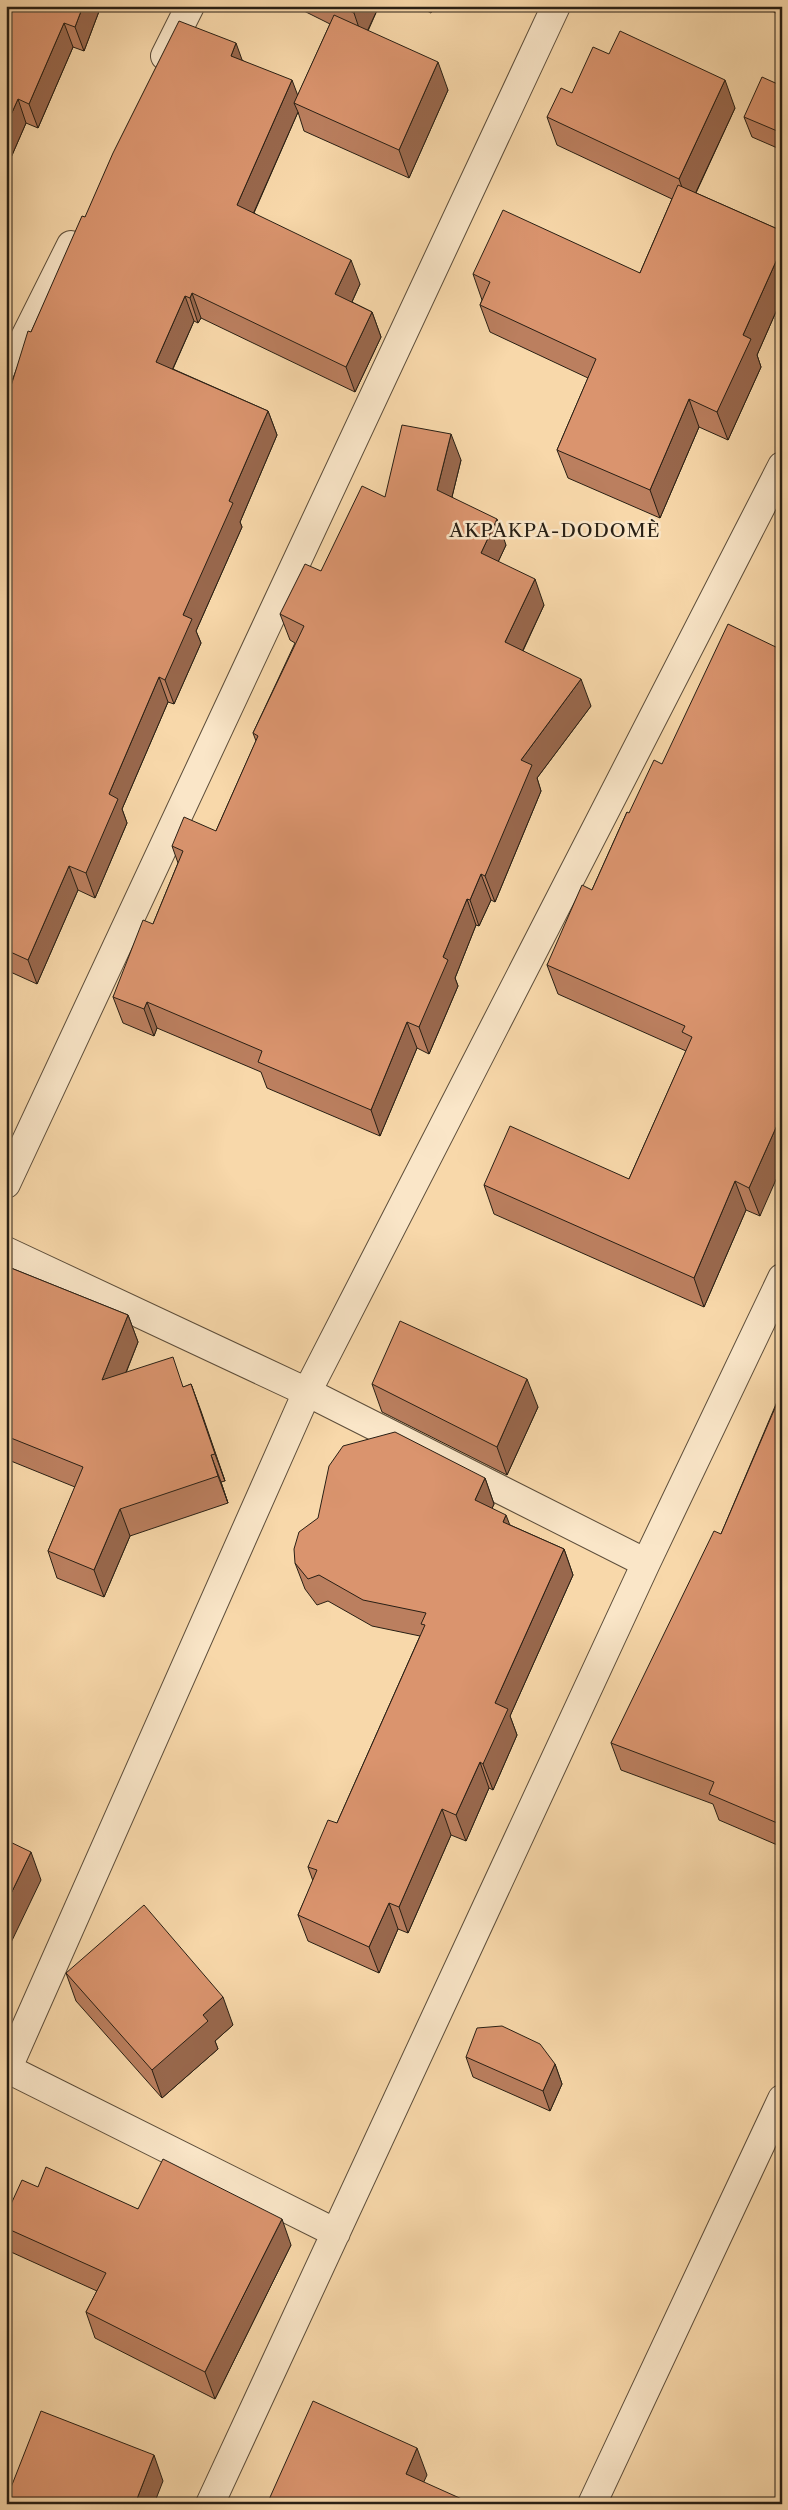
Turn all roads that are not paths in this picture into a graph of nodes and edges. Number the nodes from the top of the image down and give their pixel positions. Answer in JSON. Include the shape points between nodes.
{"nodes":[{"id":1,"x":190,"y":6,"type":"edge"},
{"id":2,"x":556,"y":6,"type":"edge"},
{"id":3,"x":155,"y":76,"type":"edge"},
{"id":4,"x":81,"y":226,"type":"edge"},
{"id":5,"x":6,"y":375,"type":"edge"},
{"id":6,"x":782,"y":466,"type":"edge"},
{"id":7,"x":6,"y":1184,"type":"edge"},
{"id":8,"x":6,"y":1251,"type":"edge"},
{"id":9,"x":782,"y":1278,"type":"edge"},
{"id":10,"x":307,"y":1392,"type":"junction"},
{"id":11,"x":646,"y":1563,"type":"junction"},
{"id":12,"x":7,"y":2070,"type":"edge"},
{"id":13,"x":782,"y":2099,"type":"edge"},
{"id":14,"x":336,"y":2233,"type":"junction"},
{"id":15,"x":210,"y":2504,"type":"edge"},
{"id":16,"x":592,"y":2504,"type":"edge"}],
"edges":[{"from":1,"to":3,"type":"street"},
{"from":2,"to":7,"type":"street"},
{"from":4,"to":5,"type":"street"},
{"from":6,"to":10,"type":"street"},
{"from":8,"to":10,"type":"street"},
{"from":9,"to":11,"type":"street"},
{"from":10,"to":11,"type":"street"},
{"from":10,"to":12,"type":"street"},
{"from":11,"to":14,"type":"street"},
{"from":12,"to":14,"type":"street"},
{"from":13,"to":16,"type":"street"},
{"from":14,"to":15,"type":"street"}]}
